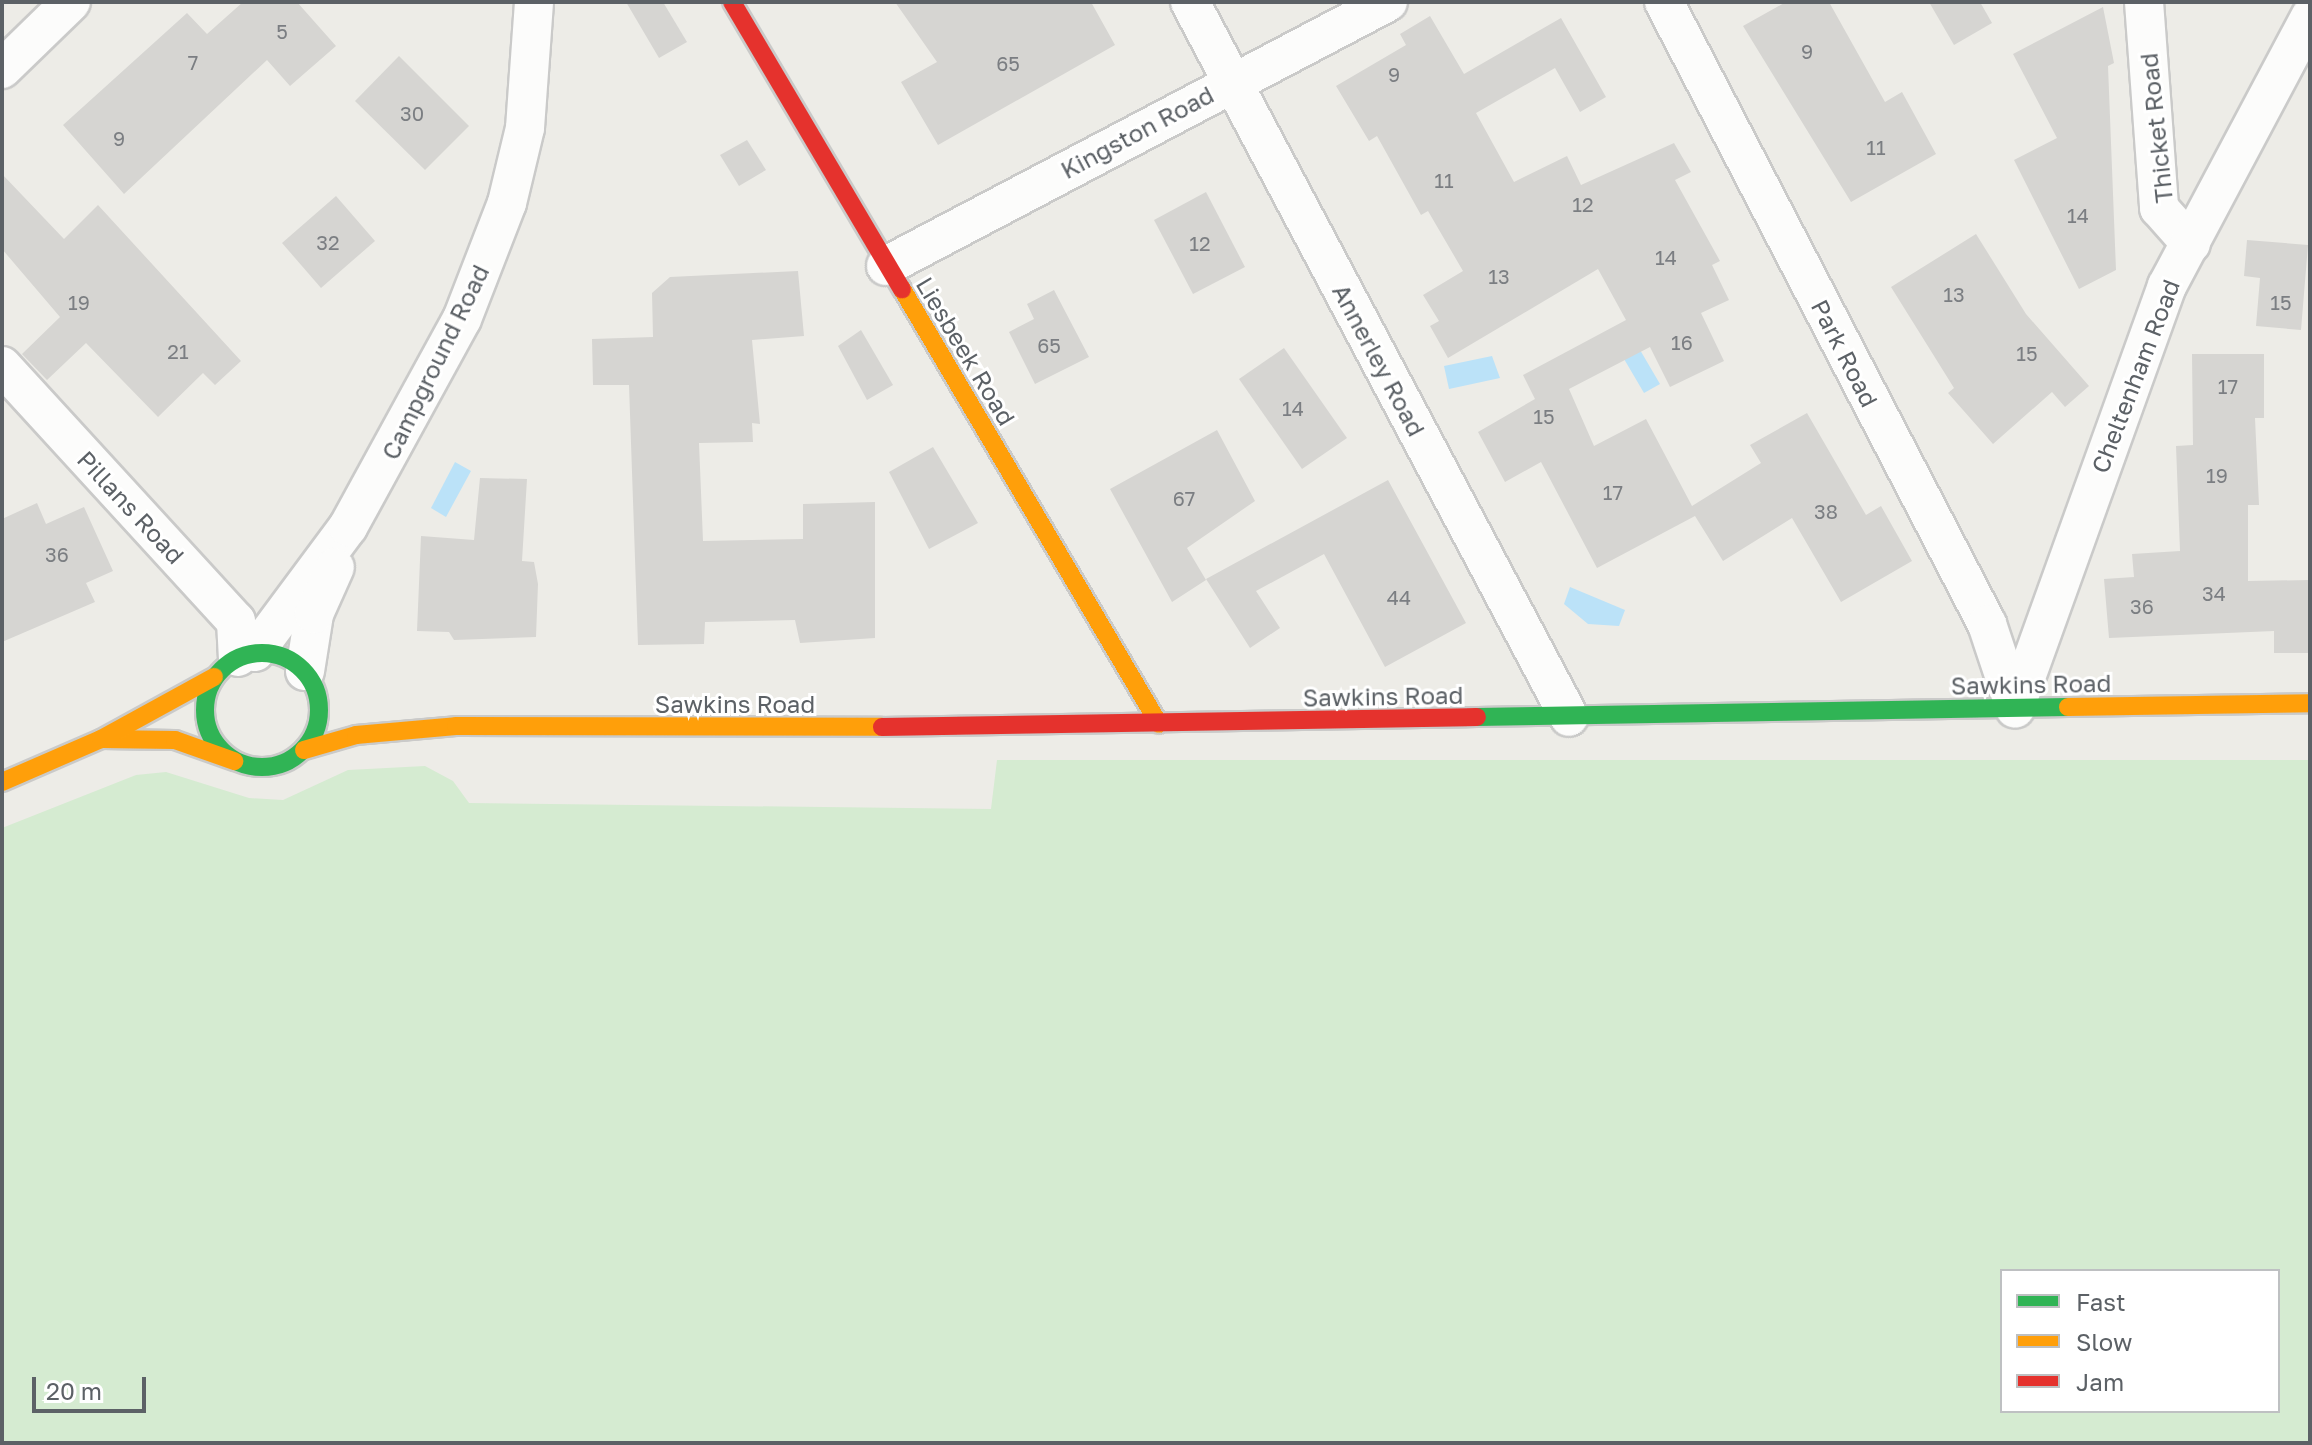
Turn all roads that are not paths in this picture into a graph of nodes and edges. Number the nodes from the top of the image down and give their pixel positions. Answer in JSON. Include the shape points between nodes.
{"nodes":[{"id":1,"x":71,"y":2,"type":"edge"},
{"id":2,"x":534,"y":2,"type":"edge"},
{"id":3,"x":732,"y":2,"type":"edge"},
{"id":4,"x":1190,"y":2,"type":"edge"},
{"id":5,"x":1388,"y":2,"type":"edge"},
{"id":6,"x":1664,"y":2,"type":"edge"},
{"id":7,"x":2144,"y":2,"type":"edge"},
{"id":8,"x":2310,"y":17,"type":"edge"},
{"id":9,"x":2,"y":69,"type":"edge"},
{"id":10,"x":1231,"y":82,"type":"junction"},
{"id":11,"x":2191,"y":244,"type":"junction"},
{"id":12,"x":886,"y":266,"type":"junction"},
{"id":13,"x":2,"y":366,"type":"edge"},
{"id":14,"x":348,"y":527,"type":"junction"},
{"id":15,"x":236,"y":662,"type":"junction"},
{"id":16,"x":311,"y":680,"type":"junction"},
{"id":17,"x":338,"y":699,"type":"dead end"},
{"id":18,"x":2310,"y":703,"type":"edge"},
{"id":19,"x":2015,"y":708,"type":"junction"},
{"id":20,"x":387,"y":711,"type":"dead end"},
{"id":21,"x":1569,"y":717,"type":"junction"},
{"id":22,"x":1159,"y":724,"type":"junction"},
{"id":23,"x":456,"y":726,"type":"junction"},
{"id":24,"x":101,"y":739,"type":"junction"},
{"id":25,"x":304,"y":750,"type":"junction"},
{"id":26,"x":240,"y":763,"type":"junction"},
{"id":27,"x":2,"y":782,"type":"edge"}],
"edges":[{"from":1,"to":9,"type":"street"},
{"from":2,"to":14,"type":"street","name":"Campground Road","via":[[525,128],[507,203],[462,319]]},
{"from":3,"to":12,"type":"street","name":"Liesbeek Road"},
{"from":4,"to":10,"type":"street","name":"Annerley Road"},
{"from":5,"to":10,"type":"street","name":"Kingston Road"},
{"from":6,"to":19,"type":"street","name":"Park Road","via":[[1993,636]]},
{"from":7,"to":11,"type":"street","name":"Thicket Road","via":[[2159,208]]},
{"from":8,"to":11,"type":"street","name":"Cheltenham Road"},
{"from":10,"to":12,"type":"street","name":"Kingston Road"},
{"from":10,"to":21,"type":"street","name":"Annerley Road"},
{"from":11,"to":19,"type":"street","name":"Cheltenham Road","via":[[2167,286]]},
{"from":12,"to":22,"type":"street","name":"Liesbeek Road"},
{"from":13,"to":15,"type":"street","name":"Pillans Road","via":[[236,621]]},
{"from":14,"to":15,"type":"street","name":"Campground Road"},
{"from":14,"to":16,"type":"street","name":"Campground Road","via":[[314,614]]},
{"from":15,"to":16,"type":"street","via":[[290,659]]},
{"from":15,"to":24,"type":"street","name":"Campground Road"},
{"from":15,"to":26,"type":"street","via":[[204,716],[210,736]]},
{"from":16,"to":17,"type":"street"},
{"from":16,"to":25,"type":"street","via":[[320,711]]},
{"from":18,"to":19,"type":"street","name":"Sawkins Road"},
{"from":19,"to":21,"type":"street","name":"Sawkins Road"},
{"from":20,"to":23,"type":"street","name":"Sawkins Road"},
{"from":21,"to":22,"type":"street","name":"Sawkins Road"},
{"from":22,"to":23,"type":"street","name":"Sawkins Road"},
{"from":23,"to":25,"type":"street","name":"Sawkins Road","via":[[356,735]]},
{"from":24,"to":26,"type":"street","name":"Campground Road","via":[[175,740]]},
{"from":24,"to":27,"type":"street","name":"Campground Road"},
{"from":25,"to":26,"type":"street","via":[[274,766]]}]}
